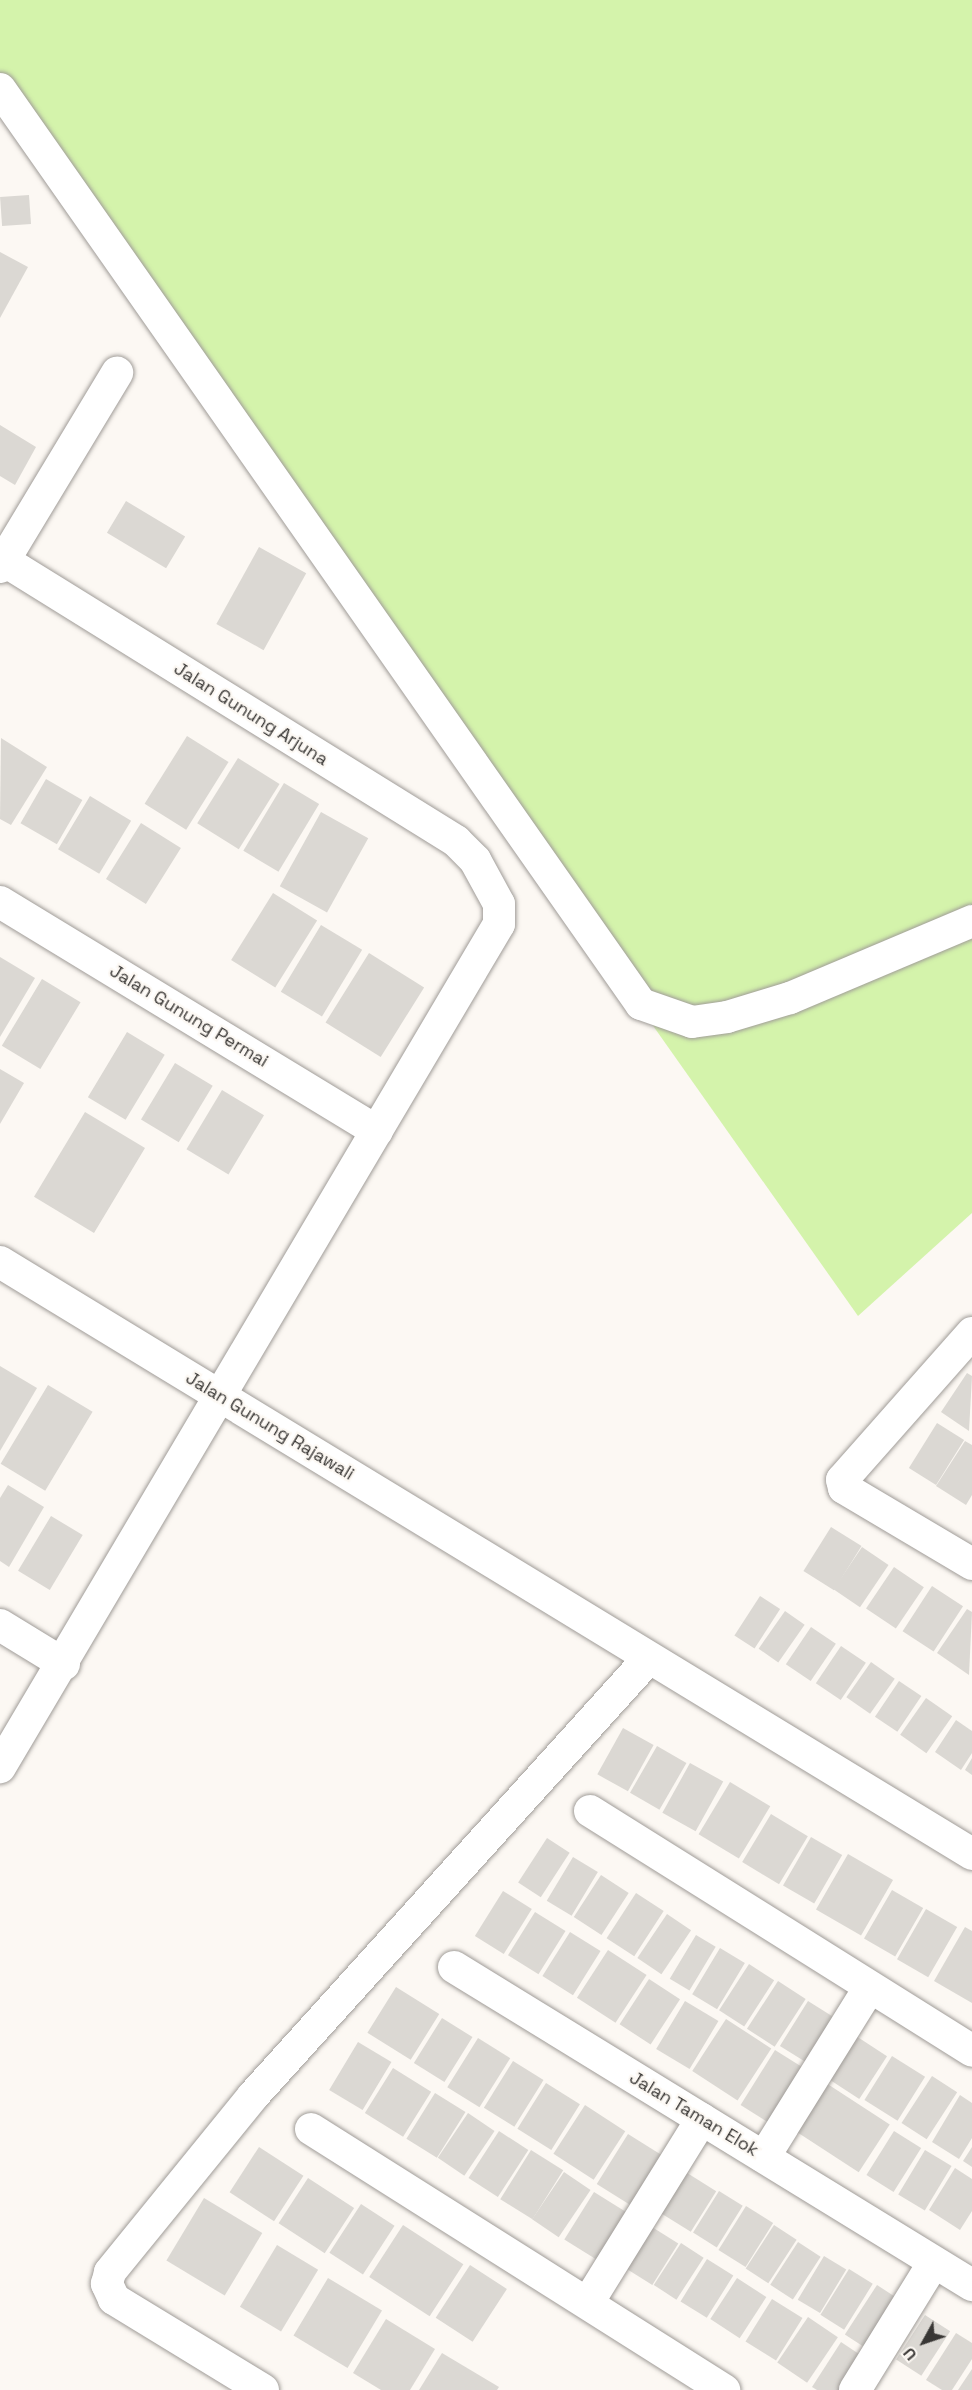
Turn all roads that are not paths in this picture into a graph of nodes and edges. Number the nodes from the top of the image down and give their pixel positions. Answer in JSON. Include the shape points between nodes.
{"nodes":[{"id":1,"x":0,"y":89,"type":"edge"},
{"id":2,"x":117,"y":373,"type":"dead end"},
{"id":3,"x":1,"y":562,"type":"edge"},
{"id":4,"x":0,"y":902,"type":"edge"},
{"id":5,"x":972,"y":921,"type":"edge"},
{"id":6,"x":377,"y":1131,"type":"junction"},
{"id":7,"x":0,"y":1262,"type":"edge"},
{"id":8,"x":972,"y":1333,"type":"edge"},
{"id":9,"x":220,"y":1396,"type":"junction"},
{"id":10,"x":972,"y":1564,"type":"edge"},
{"id":11,"x":0,"y":1625,"type":"edge"},
{"id":12,"x":637,"y":1650,"type":"junction"},
{"id":13,"x":64,"y":1664,"type":"junction"},
{"id":14,"x":0,"y":1767,"type":"edge"},
{"id":15,"x":590,"y":1811,"type":"dead end"},
{"id":16,"x":972,"y":1854,"type":"edge"},
{"id":17,"x":454,"y":1967,"type":"dead end"},
{"id":18,"x":870,"y":1987,"type":"junction"},
{"id":19,"x":972,"y":2051,"type":"edge"},
{"id":20,"x":702,"y":2119,"type":"junction"},
{"id":21,"x":311,"y":2129,"type":"dead end"},
{"id":22,"x":764,"y":2157,"type":"junction"},
{"id":23,"x":934,"y":2262,"type":"junction"},
{"id":24,"x":972,"y":2285,"type":"edge"},
{"id":25,"x":589,"y":2301,"type":"junction"},
{"id":26,"x":263,"y":2390,"type":"edge"},
{"id":27,"x":724,"y":2390,"type":"edge"},
{"id":28,"x":855,"y":2390,"type":"edge"}],
"edges":[{"from":1,"to":5,"type":"street","via":[[641,1004],[692,1022],[727,1017],[790,998]]},
{"from":2,"to":3,"type":"street"},
{"from":3,"to":6,"type":"street","name":"Jalan Gunung Arjuna","via":[[456,841],[490,882],[500,904],[499,924]]},
{"from":4,"to":6,"type":"street","name":"Jalan Gunung Permai"},
{"from":6,"to":9,"type":"street"},
{"from":7,"to":9,"type":"street","name":"Jalan Gunung Rajawali"},
{"from":8,"to":10,"type":"street","via":[[842,1480],[844,1488]]},
{"from":9,"to":12,"type":"street","name":"Jalan Gunung Rajawali"},
{"from":9,"to":13,"type":"street"},
{"from":11,"to":13,"type":"street"},
{"from":12,"to":16,"type":"street","name":"Jalan Gunung Rajawali"},
{"from":12,"to":26,"type":"street","via":[[118,2260],[107,2284],[114,2299]]},
{"from":13,"to":14,"type":"street"},
{"from":15,"to":18,"type":"street"},
{"from":17,"to":20,"type":"street","name":"Jalan Taman Elok"},
{"from":18,"to":19,"type":"street"},
{"from":18,"to":22,"type":"street"},
{"from":20,"to":22,"type":"street","name":"Jalan Taman Elok"},
{"from":20,"to":25,"type":"street"},
{"from":21,"to":25,"type":"street"},
{"from":22,"to":23,"type":"street","name":"Jalan Taman Elok"},
{"from":23,"to":24,"type":"street","name":"Jalan Taman Elok"},
{"from":23,"to":28,"type":"street"},
{"from":25,"to":27,"type":"street"}]}
